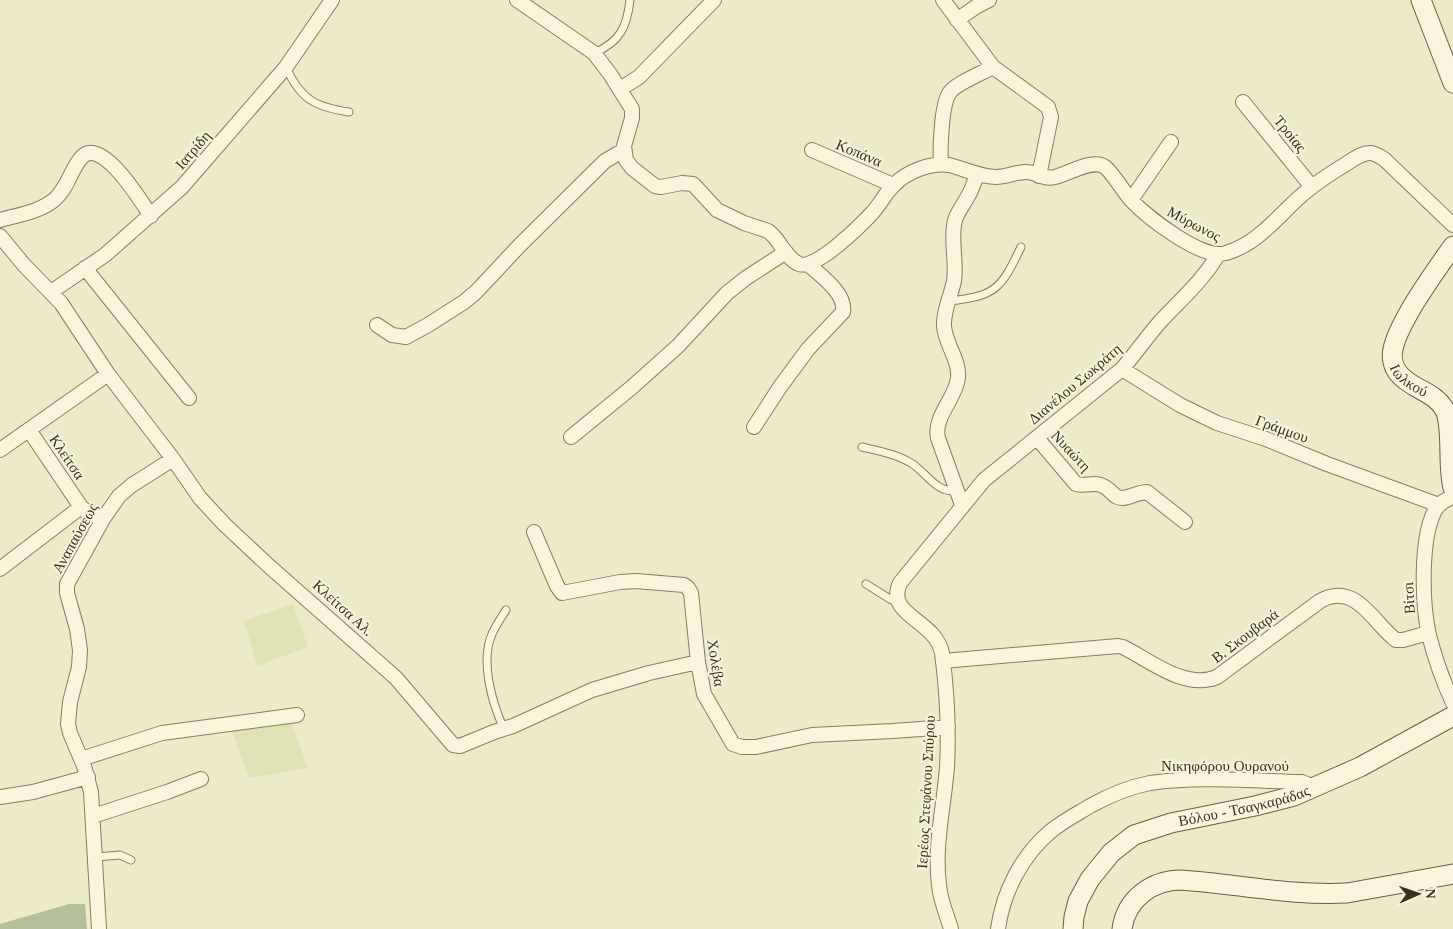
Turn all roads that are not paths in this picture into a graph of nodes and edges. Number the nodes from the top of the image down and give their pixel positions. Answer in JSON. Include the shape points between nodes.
{"nodes":[{"id":1,"x":332,"y":0,"type":"edge"},
{"id":2,"x":516,"y":0,"type":"edge"},
{"id":3,"x":630,"y":0,"type":"edge"},
{"id":4,"x":714,"y":0,"type":"edge"},
{"id":5,"x":942,"y":0,"type":"edge"},
{"id":6,"x":989,"y":0,"type":"edge"},
{"id":7,"x":1421,"y":0,"type":"edge"},
{"id":8,"x":957,"y":20,"type":"junction"},
{"id":9,"x":594,"y":54,"type":"junction"},
{"id":10,"x":286,"y":67,"type":"junction"},
{"id":11,"x":993,"y":67,"type":"junction"},
{"id":12,"x":1453,"y":83,"type":"edge"},
{"id":13,"x":620,"y":89,"type":"junction"},
{"id":14,"x":1243,"y":102,"type":"dead end"},
{"id":15,"x":349,"y":112,"type":"dead end"},
{"id":16,"x":1171,"y":142,"type":"dead end"},
{"id":17,"x":624,"y":150,"type":"junction"},
{"id":18,"x":812,"y":150,"type":"dead end"},
{"id":19,"x":941,"y":164,"type":"junction"},
{"id":20,"x":976,"y":175,"type":"junction"},
{"id":21,"x":1039,"y":176,"type":"junction"},
{"id":22,"x":893,"y":185,"type":"junction"},
{"id":23,"x":1312,"y":187,"type":"junction"},
{"id":24,"x":1132,"y":200,"type":"junction"},
{"id":25,"x":151,"y":216,"type":"junction"},
{"id":26,"x":0,"y":220,"type":"edge"},
{"id":27,"x":1453,"y":225,"type":"edge"},
{"id":28,"x":0,"y":236,"type":"edge"},
{"id":29,"x":1453,"y":246,"type":"edge"},
{"id":30,"x":1021,"y":247,"type":"dead end"},
{"id":31,"x":786,"y":252,"type":"junction"},
{"id":32,"x":1218,"y":255,"type":"junction"},
{"id":33,"x":809,"y":265,"type":"junction"},
{"id":34,"x":85,"y":268,"type":"junction"},
{"id":35,"x":51,"y":292,"type":"junction"},
{"id":36,"x":948,"y":301,"type":"junction"},
{"id":37,"x":377,"y":325,"type":"dead end"},
{"id":38,"x":1122,"y":369,"type":"junction"},
{"id":39,"x":108,"y":374,"type":"junction"},
{"id":40,"x":189,"y":398,"type":"dead end"},
{"id":41,"x":1450,"y":414,"type":"edge"},
{"id":42,"x":754,"y":427,"type":"dead end"},
{"id":43,"x":29,"y":430,"type":"junction"},
{"id":44,"x":571,"y":437,"type":"dead end"},
{"id":45,"x":1037,"y":438,"type":"junction"},
{"id":46,"x":862,"y":447,"type":"dead end"},
{"id":47,"x":0,"y":450,"type":"edge"},
{"id":48,"x":173,"y":459,"type":"junction"},
{"id":49,"x":1453,"y":488,"type":"edge"},
{"id":50,"x":956,"y":490,"type":"junction"},
{"id":51,"x":1453,"y":496,"type":"edge"},
{"id":52,"x":962,"y":505,"type":"junction"},
{"id":53,"x":1439,"y":505,"type":"junction"},
{"id":54,"x":81,"y":507,"type":"junction"},
{"id":55,"x":103,"y":519,"type":"junction"},
{"id":56,"x":1185,"y":522,"type":"dead end"},
{"id":57,"x":534,"y":532,"type":"dead end"},
{"id":58,"x":0,"y":569,"type":"edge"},
{"id":59,"x":866,"y":584,"type":"dead end"},
{"id":60,"x":897,"y":602,"type":"junction"},
{"id":61,"x":506,"y":610,"type":"dead end"},
{"id":62,"x":1428,"y":632,"type":"junction"},
{"id":63,"x":943,"y":661,"type":"junction"},
{"id":64,"x":698,"y":662,"type":"junction"},
{"id":65,"x":1453,"y":703,"type":"edge"},
{"id":66,"x":297,"y":715,"type":"dead end"},
{"id":67,"x":1453,"y":716,"type":"edge"},
{"id":68,"x":948,"y":727,"type":"junction"},
{"id":69,"x":504,"y":729,"type":"junction"},
{"id":70,"x":81,"y":760,"type":"junction"},
{"id":71,"x":88,"y":777,"type":"junction"},
{"id":72,"x":201,"y":779,"type":"dead end"},
{"id":73,"x":1313,"y":789,"type":"junction"},
{"id":74,"x":0,"y":796,"type":"edge"},
{"id":75,"x":93,"y":816,"type":"junction"},
{"id":76,"x":96,"y":857,"type":"junction"},
{"id":77,"x":131,"y":860,"type":"dead end"},
{"id":78,"x":1453,"y":874,"type":"edge"},
{"id":79,"x":99,"y":929,"type":"edge"},
{"id":80,"x":951,"y":929,"type":"edge"},
{"id":81,"x":998,"y":929,"type":"edge"},
{"id":82,"x":1074,"y":929,"type":"edge"},
{"id":83,"x":1122,"y":929,"type":"edge"}],
"edges":[{"from":1,"to":10,"type":"street","name":"Ιατρίδη"},
{"from":2,"to":9,"type":"street"},
{"from":3,"to":9,"type":"lane","via":[[620,34],[613,43]]},
{"from":4,"to":13,"type":"street","via":[[639,77]]},
{"from":5,"to":8,"type":"street"},
{"from":6,"to":8,"type":"street"},
{"from":7,"to":12,"type":"main road"},
{"from":8,"to":11,"type":"street"},
{"from":9,"to":13,"type":"street"},
{"from":10,"to":15,"type":"lane","via":[[305,97],[322,106]]},
{"from":10,"to":25,"type":"street","name":"Ιατρίδη","via":[[188,181]]},
{"from":11,"to":19,"type":"street","via":[[949,93],[940,141]]},
{"from":11,"to":21,"type":"street","via":[[1048,107],[1050,117]]},
{"from":13,"to":17,"type":"street","via":[[633,113]]},
{"from":14,"to":23,"type":"street","name":"Τροίας"},
{"from":16,"to":24,"type":"street"},
{"from":17,"to":31,"type":"street","via":[[628,164],[650,183],[661,187],[693,184],[717,210],[768,231]]},
{"from":17,"to":37,"type":"street","via":[[599,167],[464,302],[410,336],[398,337]]},
{"from":18,"to":22,"type":"street","name":"Κοπάνα"},
{"from":19,"to":20,"type":"street"},
{"from":19,"to":22,"type":"street","via":[[920,170]]},
{"from":20,"to":21,"type":"street","name":"Μύρωνος","via":[[1002,176],[1025,172]]},
{"from":20,"to":36,"type":"street","via":[[956,218],[954,281]]},
{"from":21,"to":24,"type":"street","name":"Μύρωνος","via":[[1057,177],[1087,166],[1101,165]]},
{"from":22,"to":33,"type":"street","via":[[860,225]]},
{"from":23,"to":27,"type":"street","name":"Μύρωνος","via":[[1360,156],[1376,154]]},
{"from":23,"to":32,"type":"street","name":"Μύρωνος","via":[[1260,234],[1232,251]]},
{"from":24,"to":32,"type":"street","name":"Μύρωνος","via":[[1174,235],[1209,254]]},
{"from":25,"to":26,"type":"street","via":[[119,171],[100,155],[90,153],[82,156],[66,187],[55,199],[35,210]]},
{"from":25,"to":34,"type":"street","name":"Ιατρίδη"},
{"from":28,"to":35,"type":"street","name":"Κλείτσα Αλ."},
{"from":29,"to":41,"type":"main road","name":"Ιωλκού","via":[[1397,336],[1393,354],[1398,374],[1438,400]]},
{"from":30,"to":36,"type":"lane","via":[[1007,275],[986,294]]},
{"from":31,"to":33,"type":"street","via":[[799,264]]},
{"from":31,"to":44,"type":"street","via":[[727,293],[678,346]]},
{"from":32,"to":38,"type":"street","name":"Διανέλου Σωκράτη","via":[[1198,283],[1159,323]]},
{"from":33,"to":42,"type":"street","via":[[839,296],[843,312],[808,349]]},
{"from":34,"to":35,"type":"street","name":"Ιατρίδη"},
{"from":34,"to":40,"type":"street"},
{"from":35,"to":39,"type":"street","name":"Κλείτσα Αλ."},
{"from":36,"to":50,"type":"street","via":[[944,326],[959,376],[938,424],[937,434]]},
{"from":38,"to":45,"type":"street","name":"Διανέλου Σωκράτη"},
{"from":38,"to":53,"type":"street","name":"Γράμμου","via":[[1180,405],[1217,423]]},
{"from":39,"to":43,"type":"street"},
{"from":39,"to":48,"type":"street","name":"Κλείτσα Αλ."},
{"from":41,"to":49,"type":"main road","name":"Ιωλκού"},
{"from":43,"to":47,"type":"street"},
{"from":43,"to":54,"type":"street","name":"Κλείτσα"},
{"from":45,"to":52,"type":"street","name":"Διανέλου Σωκράτη","via":[[994,471]]},
{"from":45,"to":56,"type":"street","name":"Νυαώτη","via":[[1076,484],[1104,486],[1124,498],[1147,492]]},
{"from":46,"to":50,"type":"lane","via":[[900,457],[939,487]]},
{"from":48,"to":55,"type":"street","name":"Αναπαύσεως","via":[[125,490]]},
{"from":48,"to":69,"type":"street","name":"Κλείτσα Αλ.","via":[[200,498],[225,525],[396,678],[453,746]]},
{"from":50,"to":52,"type":"street"},
{"from":51,"to":53,"type":"street"},
{"from":52,"to":60,"type":"street","via":[[900,583],[896,590]]},
{"from":53,"to":62,"type":"street","name":"Βίτσι","via":[[1431,523],[1425,556]]},
{"from":54,"to":55,"type":"street","name":"Κλείτσα"},
{"from":54,"to":58,"type":"street"},
{"from":55,"to":70,"type":"street","name":"Αναπαύσεως","via":[[66,584],[80,650],[68,724]]},
{"from":57,"to":64,"type":"street","name":"Χολέβα","via":[[562,593],[628,581],[680,584],[688,588]]},
{"from":59,"to":60,"type":"lane"},
{"from":60,"to":63,"type":"street","name":"Ιερέως Στεφάνου Σπύρου","via":[[934,634],[941,647]]},
{"from":61,"to":69,"type":"lane","via":[[491,635],[487,654],[492,700]]},
{"from":62,"to":63,"type":"street","name":"Β. Σκουβαρά","via":[[1396,640],[1366,609],[1337,594],[1320,601],[1217,677],[1207,680],[1183,678],[1118,646]]},
{"from":62,"to":65,"type":"street","name":"Βίτσι"},
{"from":63,"to":68,"type":"street","name":"Ιερέως Στεφάνου Σπύρου"},
{"from":64,"to":68,"type":"street","name":"Χολέβα","via":[[707,700],[729,740],[737,746],[756,747],[812,735]]},
{"from":64,"to":69,"type":"street","name":"Κλείτσα Αλ.","via":[[592,690]]},
{"from":66,"to":70,"type":"street","via":[[162,733]]},
{"from":67,"to":73,"type":"main road","name":"Βόλου - Τσαγκαράδας"},
{"from":68,"to":80,"type":"street","name":"Ιερέως Στεφάνου Σπύρου","via":[[938,868],[939,887]]},
{"from":70,"to":71,"type":"street","name":"Αναπαύσεως"},
{"from":71,"to":74,"type":"street","via":[[33,792]]},
{"from":71,"to":75,"type":"street","name":"Αναπαύσεως"},
{"from":72,"to":75,"type":"street"},
{"from":73,"to":81,"type":"street","name":"Νικηφόρου Ουρανού","via":[[1302,782],[1195,780],[1148,784],[1120,792],[1072,817],[1036,846],[1013,881]]},
{"from":73,"to":82,"type":"main road","name":"Βόλου - Τσαγκαράδας","via":[[1263,804],[1170,823],[1134,835],[1111,853],[1090,878],[1078,901]]},
{"from":75,"to":76,"type":"street","name":"Αναπαύσεως"},
{"from":76,"to":77,"type":"lane","via":[[120,855]]},
{"from":76,"to":79,"type":"street","name":"Αναπαύσεως"},
{"from":78,"to":83,"type":"main road","via":[[1331,894],[1272,891],[1190,880],[1167,881],[1154,884],[1133,901]]}]}
